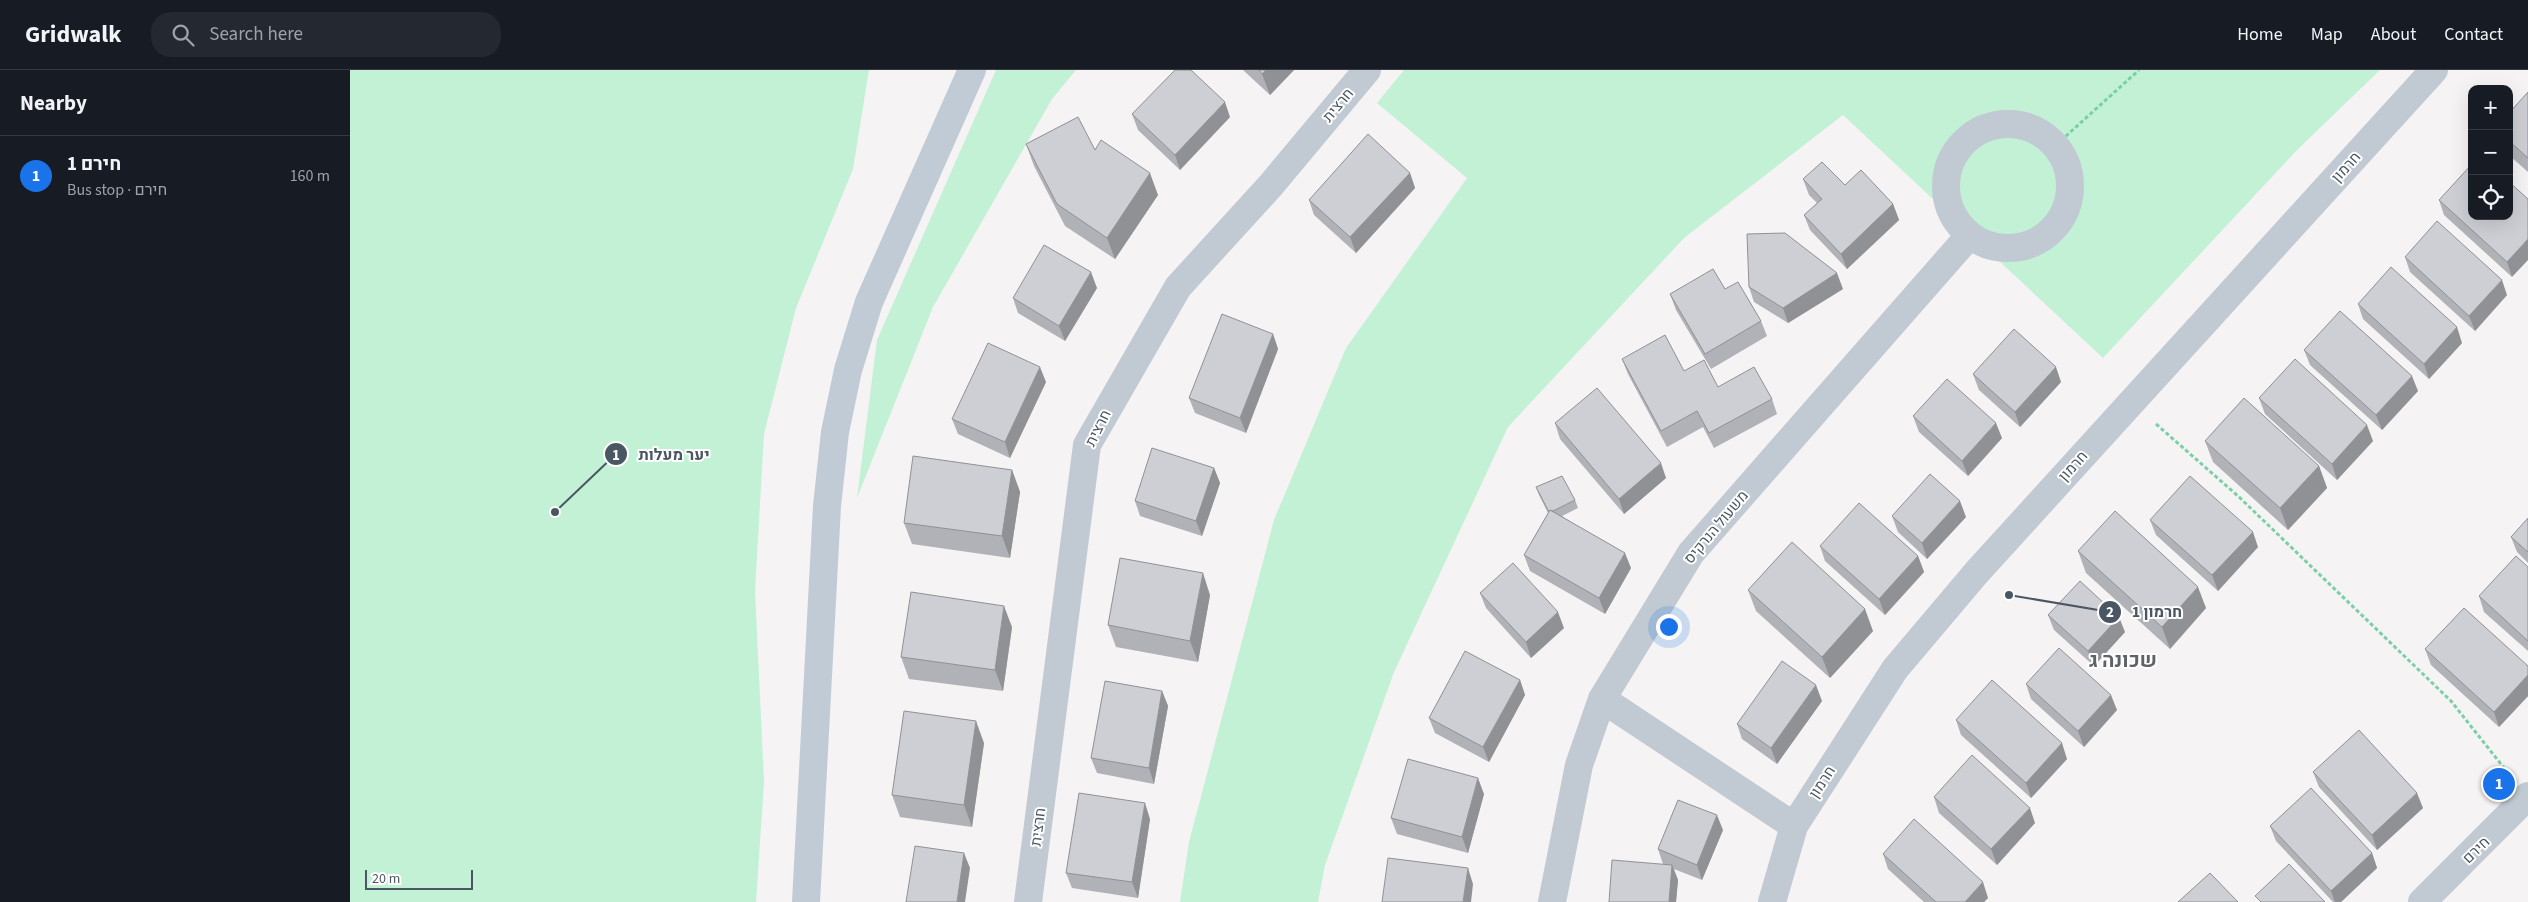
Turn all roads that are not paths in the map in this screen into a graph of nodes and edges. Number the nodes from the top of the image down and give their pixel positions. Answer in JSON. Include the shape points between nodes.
{"nodes":[{"id":1,"x":972,"y":70,"type":"edge"},
{"id":2,"x":1367,"y":70,"type":"edge"},
{"id":3,"x":2434,"y":70,"type":"edge"},
{"id":4,"x":1969,"y":236,"type":"junction"},
{"id":5,"x":1602,"y":699,"type":"junction"},
{"id":6,"x":2528,"y":797,"type":"edge"},
{"id":7,"x":1794,"y":826,"type":"junction"},
{"id":8,"x":806,"y":902,"type":"edge"},
{"id":9,"x":1028,"y":902,"type":"edge"},
{"id":10,"x":1552,"y":902,"type":"edge"},
{"id":11,"x":1772,"y":902,"type":"edge"},
{"id":12,"x":2422,"y":902,"type":"edge"}],
"edges":[{"from":1,"to":8,"type":"main road","via":[[870,302],[848,370],[835,432],[827,506]]},
{"from":2,"to":9,"type":"street","name":"חרצית","via":[[1271,185],[1178,287],[1087,445]]},
{"from":3,"to":7,"type":"street","name":"חרמון","via":[[1976,572],[1895,669]]},
{"from":4,"to":4,"type":"street","via":[[1955,220],[1947,201],[1946,180],[1951,160],[1963,142],[1980,130],[2001,124],[2022,124],[2041,132],[2056,145],[2071,183],[2069,203],[2060,221],[2046,236],[2028,246],[2007,249],[1987,245]]},
{"from":4,"to":5,"type":"street","name":"משעול הנרקיס","via":[[1691,553]]},
{"from":5,"to":7,"type":"street"},
{"from":5,"to":10,"type":"street","name":"משעול הנרקיס","via":[[1579,764]]},
{"from":6,"to":12,"type":"street","name":"חירם"},
{"from":7,"to":11,"type":"street","name":"חרמון"}]}
